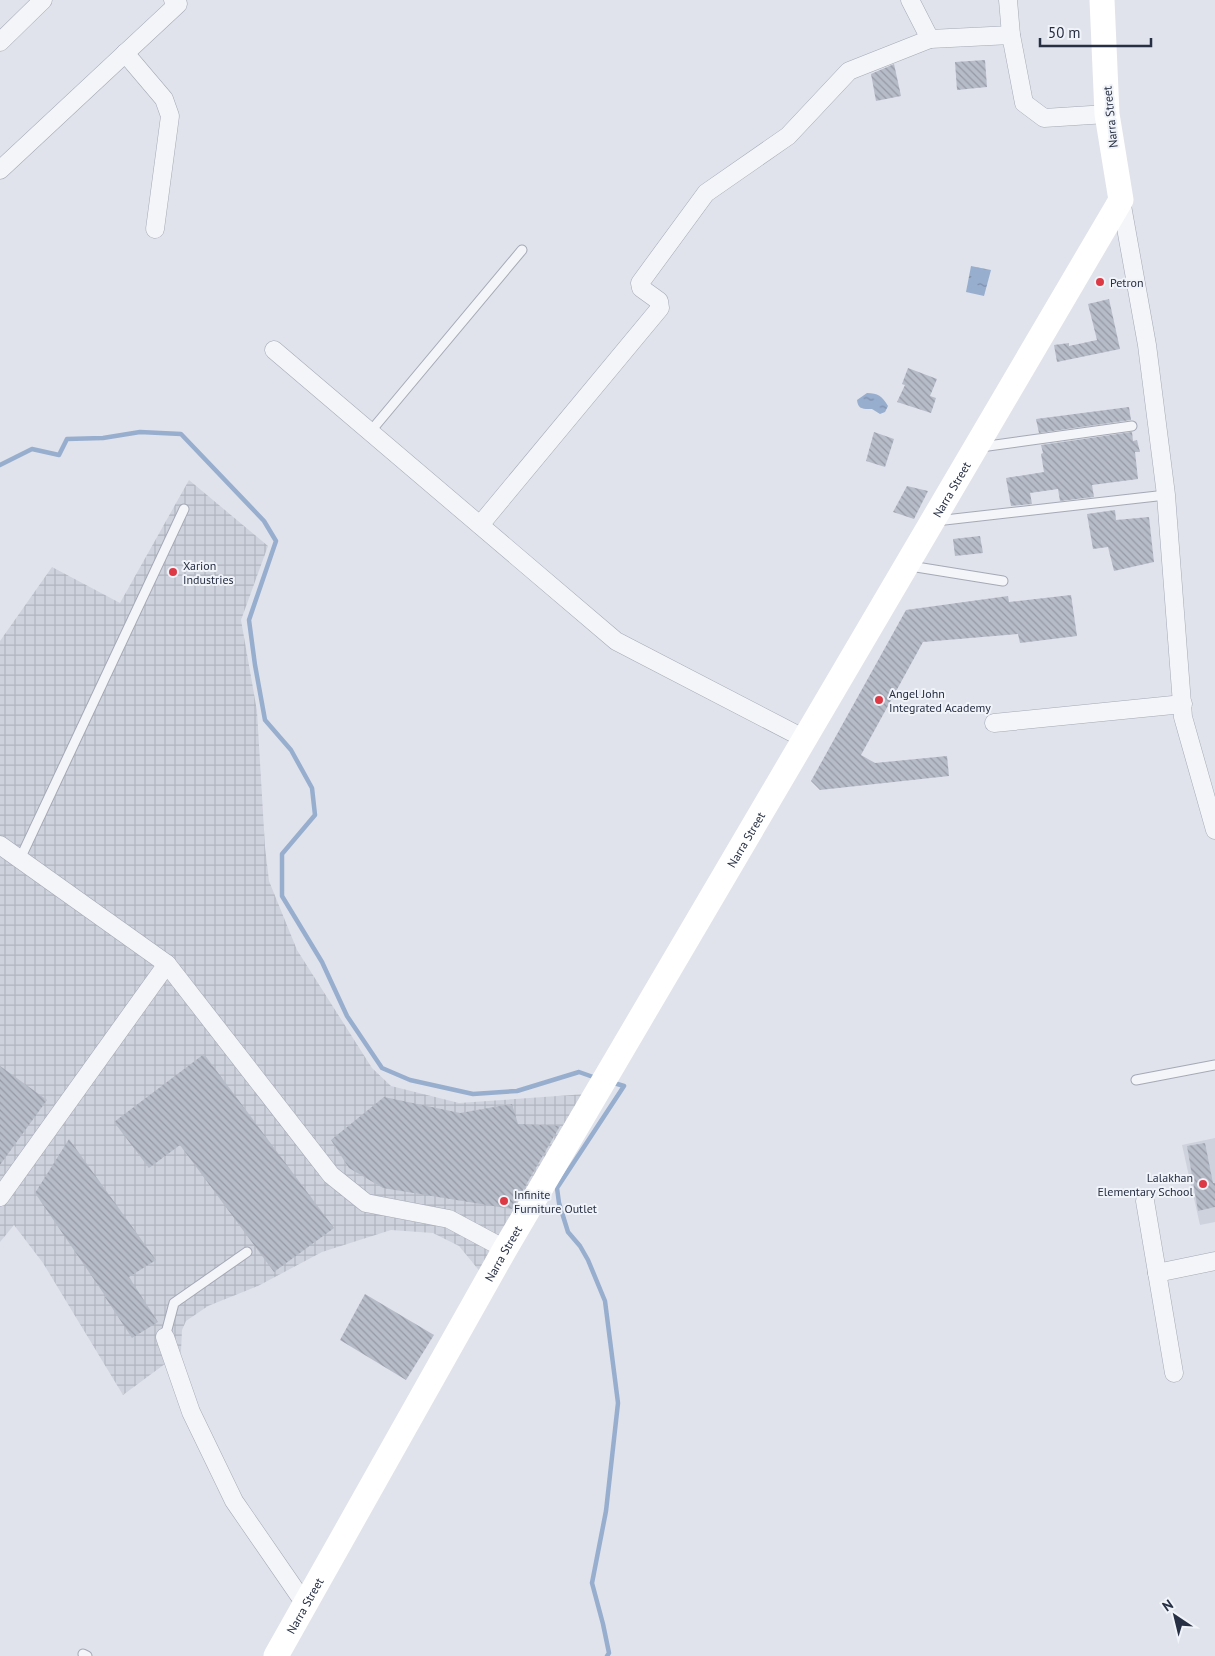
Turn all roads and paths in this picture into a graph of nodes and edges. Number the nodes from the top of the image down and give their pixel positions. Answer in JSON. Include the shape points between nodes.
{"nodes":[{"id":1,"x":43,"y":0,"type":"edge"},
{"id":2,"x":173,"y":0,"type":"edge"},
{"id":3,"x":910,"y":0,"type":"edge"},
{"id":4,"x":1008,"y":0,"type":"edge"},
{"id":5,"x":1102,"y":0,"type":"edge"},
{"id":6,"x":1011,"y":35,"type":"junction"},
{"id":7,"x":930,"y":38,"type":"junction"},
{"id":8,"x":0,"y":42,"type":"edge"},
{"id":9,"x":125,"y":54,"type":"junction"},
{"id":10,"x":1107,"y":114,"type":"junction"},
{"id":11,"x":0,"y":170,"type":"edge"},
{"id":12,"x":1121,"y":200,"type":"junction"},
{"id":13,"x":155,"y":229,"type":"dead end"},
{"id":14,"x":522,"y":250,"type":"dead end"},
{"id":15,"x":274,"y":350,"type":"dead end"},
{"id":16,"x":1132,"y":426,"type":"dead end"},
{"id":17,"x":370,"y":432,"type":"junction"},
{"id":18,"x":976,"y":447,"type":"junction"},
{"id":19,"x":1166,"y":495,"type":"junction"},
{"id":20,"x":184,"y":509,"type":"dead end"},
{"id":21,"x":933,"y":521,"type":"junction"},
{"id":22,"x":480,"y":525,"type":"junction"},
{"id":23,"x":907,"y":565,"type":"junction"},
{"id":24,"x":1003,"y":581,"type":"dead end"},
{"id":25,"x":1183,"y":704,"type":"junction"},
{"id":26,"x":994,"y":723,"type":"dead end"},
{"id":27,"x":805,"y":739,"type":"junction"},
{"id":28,"x":1215,"y":830,"type":"edge"},
{"id":29,"x":0,"y":845,"type":"edge"},
{"id":30,"x":20,"y":859,"type":"junction"},
{"id":31,"x":167,"y":964,"type":"junction"},
{"id":32,"x":1215,"y":1065,"type":"edge"},
{"id":33,"x":1136,"y":1080,"type":"dead end"},
{"id":34,"x":0,"y":1197,"type":"edge"},
{"id":35,"x":1145,"y":1201,"type":"dead end"},
{"id":36,"x":505,"y":1249,"type":"junction"},
{"id":37,"x":248,"y":1252,"type":"dead end"},
{"id":38,"x":1215,"y":1261,"type":"edge"},
{"id":39,"x":1157,"y":1273,"type":"junction"},
{"id":40,"x":165,"y":1337,"type":"joint"},
{"id":41,"x":1174,"y":1373,"type":"dead end"},
{"id":42,"x":305,"y":1604,"type":"junction"},
{"id":43,"x":276,"y":1656,"type":"edge"}],
"edges":[{"from":1,"to":8,"type":"street"},
{"from":2,"to":9,"type":"street","via":[[178,4]]},
{"from":3,"to":7,"type":"street"},
{"from":4,"to":6,"type":"street"},
{"from":5,"to":10,"type":"main road","name":"Narra Street"},
{"from":6,"to":7,"type":"street"},
{"from":6,"to":10,"type":"street","via":[[1024,103],[1044,118]]},
{"from":7,"to":22,"type":"street","via":[[850,71],[788,136],[706,193],[640,283],[641,288],[659,301],[660,308]]},
{"from":9,"to":11,"type":"street"},
{"from":9,"to":13,"type":"street","via":[[164,99],[170,116]]},
{"from":10,"to":12,"type":"main road","name":"Narra Street"},
{"from":12,"to":18,"type":"main road","name":"Narra Street"},
{"from":12,"to":19,"type":"street","via":[[1147,345]]},
{"from":14,"to":17,"type":"lane"},
{"from":15,"to":17,"type":"street"},
{"from":16,"to":18,"type":"lane"},
{"from":17,"to":22,"type":"street"},
{"from":18,"to":21,"type":"main road","name":"Narra Street"},
{"from":19,"to":21,"type":"lane"},
{"from":19,"to":25,"type":"street"},
{"from":20,"to":30,"type":"lane"},
{"from":21,"to":23,"type":"main road","name":"Narra Street"},
{"from":22,"to":27,"type":"street","via":[[616,641]]},
{"from":23,"to":24,"type":"lane"},
{"from":23,"to":27,"type":"main road","name":"Narra Street"},
{"from":25,"to":26,"type":"street"},
{"from":25,"to":28,"type":"street"},
{"from":27,"to":36,"type":"main road","name":"Narra Street"},
{"from":29,"to":30,"type":"street"},
{"from":30,"to":31,"type":"street"},
{"from":31,"to":34,"type":"street"},
{"from":31,"to":36,"type":"street","via":[[331,1175],[366,1203],[448,1219]]},
{"from":32,"to":33,"type":"lane"},
{"from":35,"to":39,"type":"street"},
{"from":36,"to":42,"type":"main road","name":"Narra Street"},
{"from":37,"to":40,"type":"lane","via":[[174,1303]]},
{"from":38,"to":39,"type":"street"},
{"from":39,"to":41,"type":"street"},
{"from":40,"to":42,"type":"street","via":[[191,1412],[234,1501]]},
{"from":42,"to":43,"type":"main road","name":"Narra Street"}]}
